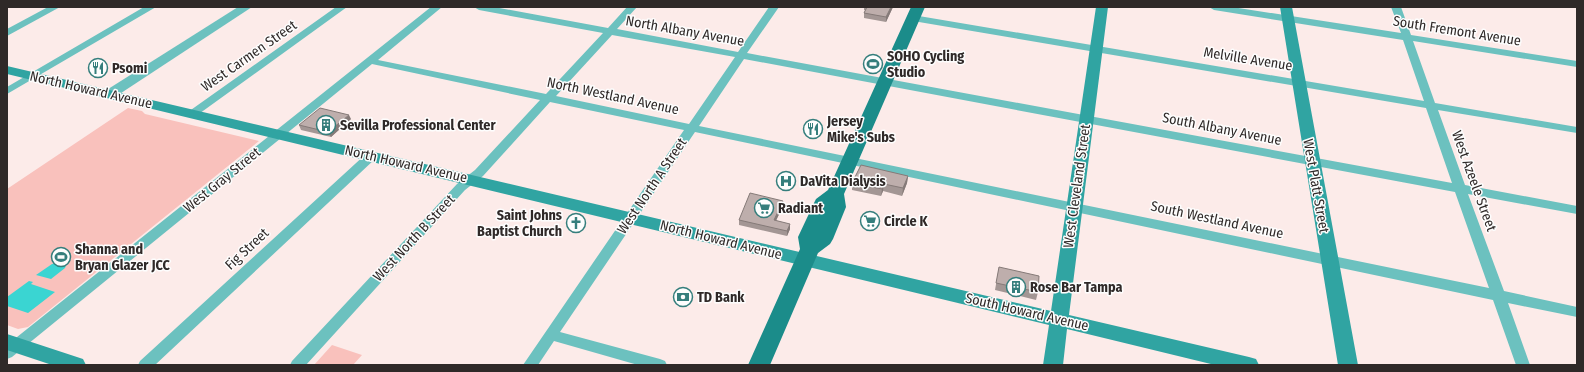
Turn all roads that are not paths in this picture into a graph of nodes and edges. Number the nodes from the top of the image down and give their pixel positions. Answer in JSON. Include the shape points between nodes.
{"nodes":[{"id":1,"x":55,"y":7,"type":"edge"},
{"id":2,"x":151,"y":7,"type":"edge"},
{"id":3,"x":246,"y":7,"type":"edge"},
{"id":4,"x":342,"y":7,"type":"edge"},
{"id":5,"x":437,"y":7,"type":"edge"},
{"id":6,"x":479,"y":7,"type":"edge"},
{"id":7,"x":532,"y":7,"type":"edge"},
{"id":8,"x":632,"y":7,"type":"edge"},
{"id":9,"x":774,"y":7,"type":"edge"},
{"id":10,"x":1102,"y":7,"type":"edge"},
{"id":11,"x":1214,"y":7,"type":"edge"},
{"id":12,"x":1396,"y":7,"type":"edge"},
{"id":13,"x":1286,"y":12,"type":"edge"},
{"id":14,"x":916,"y":13,"type":"edge"},
{"id":15,"x":524,"y":15,"type":"junction"},
{"id":16,"x":610,"y":31,"type":"junction"},
{"id":17,"x":7,"y":32,"type":"edge"},
{"id":18,"x":1408,"y":38,"type":"junction"},
{"id":19,"x":1096,"y":48,"type":"junction"},
{"id":20,"x":741,"y":56,"type":"junction"},
{"id":21,"x":370,"y":61,"type":"junction"},
{"id":22,"x":1577,"y":64,"type":"edge"},
{"id":23,"x":7,"y":70,"type":"edge"},
{"id":24,"x":32,"y":76,"type":"junction"},
{"id":25,"x":885,"y":82,"type":"junction"},
{"id":26,"x":1298,"y":82,"type":"junction"},
{"id":27,"x":7,"y":90,"type":"edge"},
{"id":28,"x":110,"y":94,"type":"junction"},
{"id":29,"x":548,"y":98,"type":"junction"},
{"id":30,"x":1431,"y":105,"type":"junction"},
{"id":31,"x":192,"y":114,"type":"junction"},
{"id":32,"x":1087,"y":119,"type":"junction"},
{"id":33,"x":692,"y":128,"type":"junction"},
{"id":34,"x":1577,"y":130,"type":"edge"},
{"id":35,"x":278,"y":134,"type":"junction"},
{"id":36,"x":371,"y":156,"type":"junction"},
{"id":37,"x":850,"y":161,"type":"junction"},
{"id":38,"x":1312,"y":161,"type":"junction"},
{"id":39,"x":471,"y":180,"type":"junction"},
{"id":40,"x":1461,"y":188,"type":"junction"},
{"id":41,"x":1074,"y":207,"type":"junction"},
{"id":42,"x":1577,"y":210,"type":"edge"},
{"id":43,"x":631,"y":218,"type":"junction"},
{"id":44,"x":807,"y":255,"type":"junction"},
{"id":45,"x":1329,"y":260,"type":"junction"},
{"id":46,"x":1499,"y":296,"type":"junction"},
{"id":47,"x":1577,"y":312,"type":"edge"},
{"id":48,"x":1059,"y":320,"type":"junction"},
{"id":49,"x":551,"y":335,"type":"junction"},
{"id":50,"x":10,"y":347,"type":"edge"},
{"id":51,"x":76,"y":365,"type":"edge"},
{"id":52,"x":145,"y":365,"type":"edge"},
{"id":53,"x":297,"y":365,"type":"edge"},
{"id":54,"x":530,"y":365,"type":"edge"},
{"id":55,"x":660,"y":365,"type":"edge"},
{"id":56,"x":759,"y":365,"type":"edge"},
{"id":57,"x":1053,"y":365,"type":"edge"},
{"id":58,"x":1249,"y":365,"type":"edge"},
{"id":59,"x":1348,"y":365,"type":"edge"},
{"id":60,"x":1523,"y":365,"type":"edge"}],
"edges":[{"from":1,"to":17,"type":"street"},
{"from":2,"to":24,"type":"street"},
{"from":3,"to":28,"type":"street"},
{"from":4,"to":31,"type":"street","name":"West Carmen Street"},
{"from":5,"to":21,"type":"street","name":"West Gray Street"},
{"from":6,"to":15,"type":"street","name":"North Albany Avenue"},
{"from":7,"to":15,"type":"street"},
{"from":8,"to":16,"type":"street","name":"West North B Street"},
{"from":9,"to":20,"type":"street","name":"West North A Street"},
{"from":10,"to":19,"type":"main road","name":"West Cleveland Street"},
{"from":11,"to":13,"type":"street","name":"South Fremont Avenue"},
{"from":12,"to":18,"type":"street","name":"West Azeele Street"},
{"from":13,"to":18,"type":"street","name":"South Fremont Avenue"},
{"from":13,"to":26,"type":"main road","name":"West Platt Street"},
{"from":14,"to":19,"type":"street","name":"Melville Avenue"},
{"from":14,"to":25,"type":"main road"},
{"from":15,"to":16,"type":"street","name":"North Albany Avenue"},
{"from":16,"to":20,"type":"street","name":"North Albany Avenue"},
{"from":16,"to":29,"type":"street","name":"West North B Street"},
{"from":18,"to":22,"type":"street","name":"South Fremont Avenue"},
{"from":18,"to":30,"type":"street","name":"West Azeele Street"},
{"from":19,"to":26,"type":"street","name":"Melville Avenue"},
{"from":19,"to":32,"type":"main road","name":"West Cleveland Street"},
{"from":20,"to":25,"type":"street","name":"North Albany Avenue"},
{"from":20,"to":33,"type":"street","name":"West North A Street"},
{"from":21,"to":29,"type":"street","name":"North Westland Avenue"},
{"from":21,"to":35,"type":"street","name":"West Gray Street"},
{"from":23,"to":24,"type":"main road","name":"North Howard Avenue"},
{"from":24,"to":27,"type":"street"},
{"from":24,"to":28,"type":"main road","name":"North Howard Avenue"},
{"from":25,"to":32,"type":"street","name":"South Albany Avenue"},
{"from":25,"to":37,"type":"main road"},
{"from":26,"to":30,"type":"street","name":"Melville Avenue"},
{"from":26,"to":38,"type":"main road","name":"West Platt Street"},
{"from":28,"to":31,"type":"main road","name":"North Howard Avenue"},
{"from":29,"to":33,"type":"street","name":"North Westland Avenue"},
{"from":29,"to":39,"type":"street","name":"West North B Street"},
{"from":30,"to":34,"type":"street","name":"Melville Avenue"},
{"from":30,"to":40,"type":"street","name":"West Azeele Street"},
{"from":31,"to":35,"type":"main road","name":"North Howard Avenue"},
{"from":32,"to":38,"type":"street","name":"South Albany Avenue"},
{"from":32,"to":41,"type":"main road","name":"West Cleveland Street"},
{"from":33,"to":37,"type":"street","name":"North Westland Avenue"},
{"from":33,"to":43,"type":"street","name":"West North A Street"},
{"from":35,"to":36,"type":"main road","name":"North Howard Avenue"},
{"from":35,"to":50,"type":"street","name":"West Gray Street"},
{"from":36,"to":39,"type":"main road","name":"North Howard Avenue"},
{"from":36,"to":52,"type":"street","name":"Fig Street"},
{"from":37,"to":41,"type":"street","name":"South Westland Avenue"},
{"from":37,"to":44,"type":"main road","via":[[835,194],[837,207],[823,239]]},
{"from":38,"to":40,"type":"street","name":"South Albany Avenue"},
{"from":38,"to":45,"type":"main road","name":"West Platt Street"},
{"from":39,"to":43,"type":"main road","name":"North Howard Avenue"},
{"from":39,"to":53,"type":"street","name":"West North B Street","via":[[461,187]]},
{"from":40,"to":42,"type":"street","name":"South Albany Avenue"},
{"from":40,"to":46,"type":"street","name":"West Azeele Street"},
{"from":41,"to":45,"type":"street","name":"South Westland Avenue"},
{"from":41,"to":48,"type":"main road","name":"West Cleveland Street"},
{"from":43,"to":44,"type":"main road","name":"North Howard Avenue"},
{"from":43,"to":49,"type":"street","name":"West North A Street"},
{"from":44,"to":48,"type":"main road","name":"South Howard Avenue"},
{"from":44,"to":56,"type":"main road"},
{"from":45,"to":46,"type":"street","name":"South Westland Avenue"},
{"from":45,"to":59,"type":"main road","name":"West Platt Street"},
{"from":46,"to":47,"type":"street","name":"South Westland Avenue"},
{"from":46,"to":60,"type":"street","name":"West Azeele Street"},
{"from":48,"to":57,"type":"main road","name":"West Cleveland Street"},
{"from":48,"to":58,"type":"main road","name":"South Howard Avenue"},
{"from":49,"to":54,"type":"street","name":"West North A Street"},
{"from":49,"to":55,"type":"street"},
{"from":50,"to":51,"type":"main road"}]}
